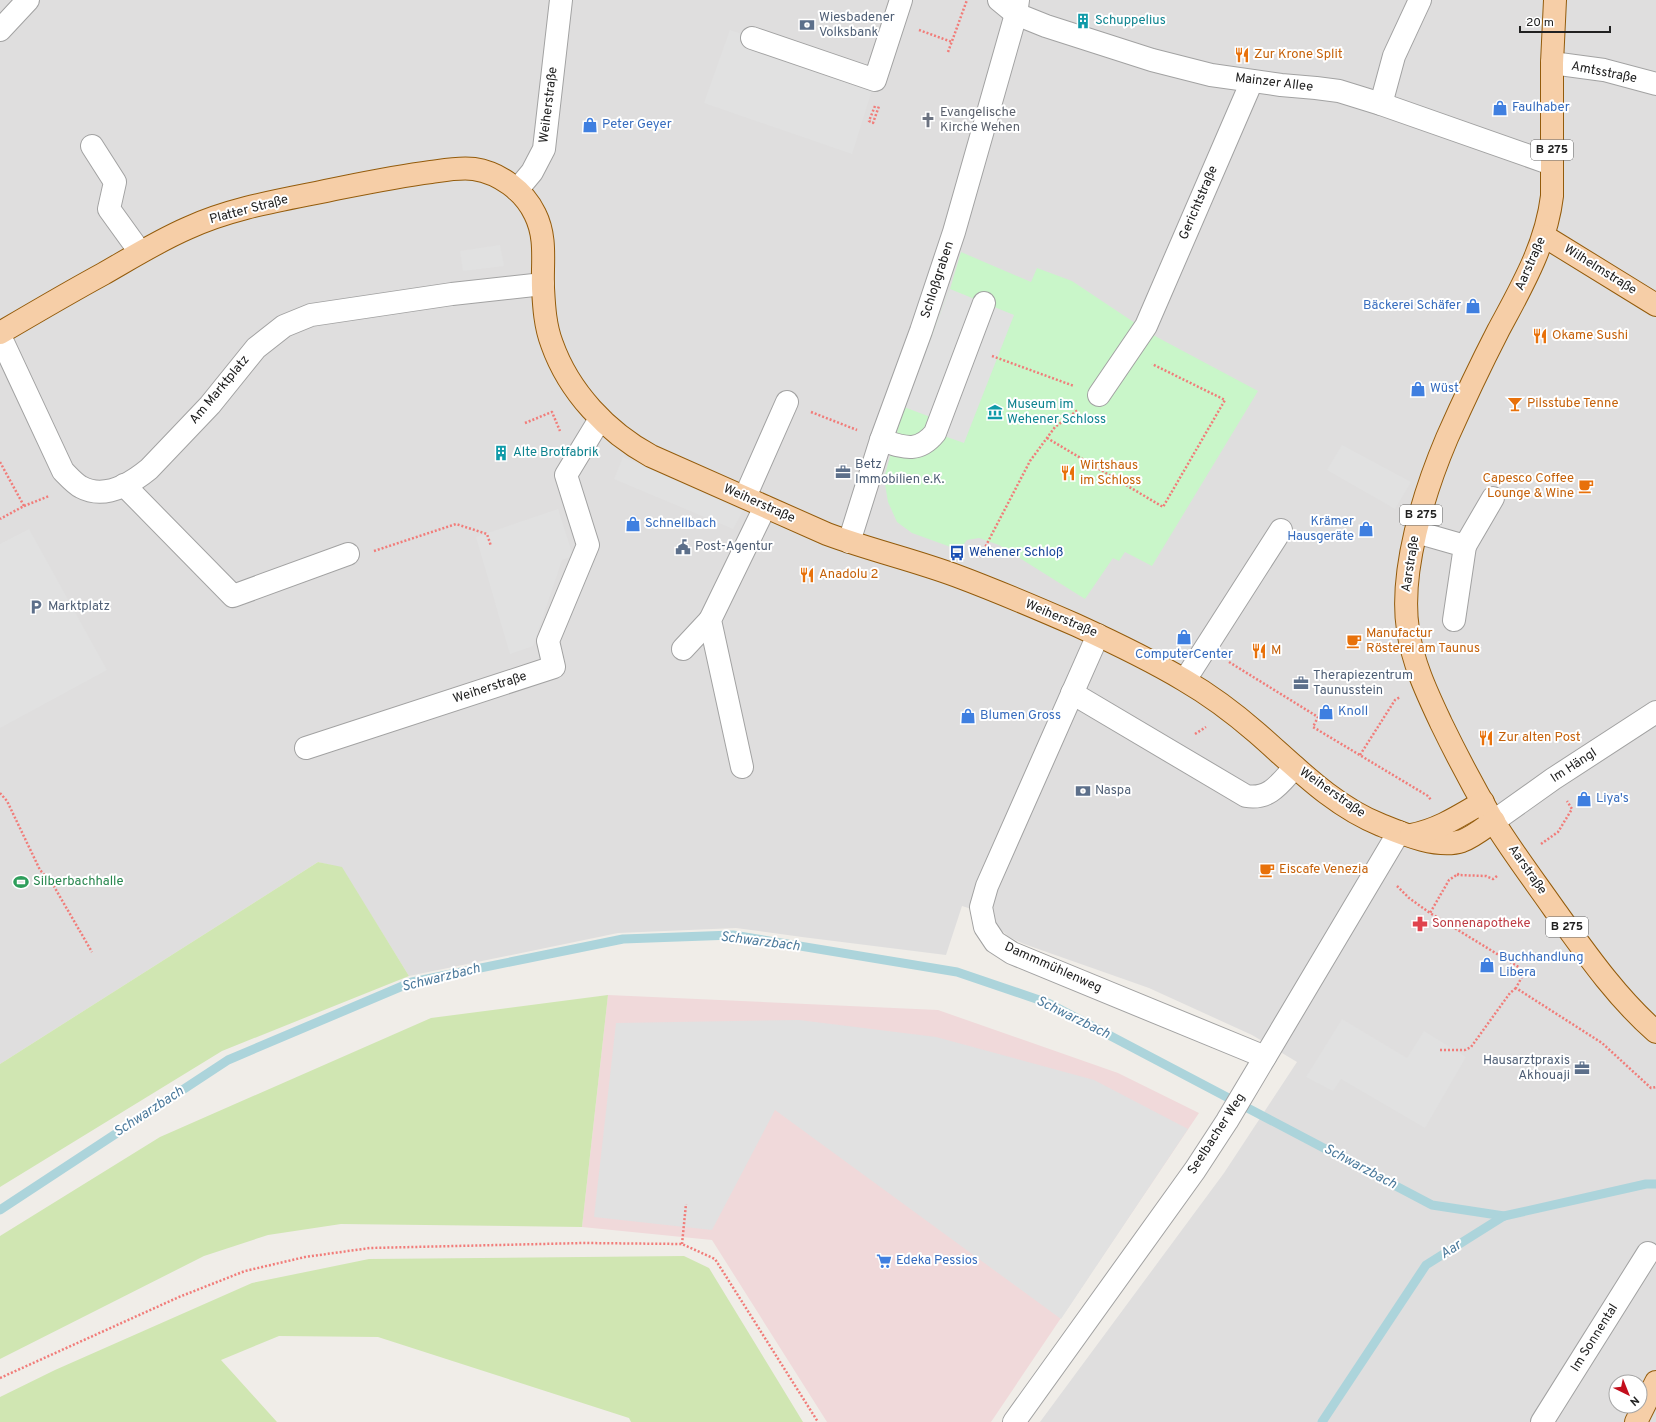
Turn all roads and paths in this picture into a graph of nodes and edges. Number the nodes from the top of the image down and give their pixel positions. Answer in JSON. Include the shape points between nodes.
{"nodes":[{"id":1,"x":28,"y":0,"type":"edge"},
{"id":2,"x":561,"y":0,"type":"edge"},
{"id":3,"x":901,"y":0,"type":"edge"},
{"id":4,"x":967,"y":0,"type":"edge"},
{"id":5,"x":999,"y":0,"type":"edge"},
{"id":6,"x":1420,"y":0,"type":"edge"},
{"id":7,"x":1555,"y":0,"type":"edge"},
{"id":8,"x":1017,"y":7,"type":"edge"},
{"id":9,"x":894,"y":21,"type":"junction"},
{"id":10,"x":0,"y":30,"type":"edge"},
{"id":11,"x":752,"y":38,"type":"dead end"},
{"id":12,"x":952,"y":42,"type":"junction"},
{"id":13,"x":948,"y":52,"type":"dead end"},
{"id":14,"x":1552,"y":63,"type":"junction"},
{"id":15,"x":1252,"y":80,"type":"junction"},
{"id":16,"x":1656,"y":84,"type":"edge"},
{"id":17,"x":1381,"y":104,"type":"junction"},
{"id":18,"x":92,"y":146,"type":"dead end"},
{"id":19,"x":1552,"y":164,"type":"junction"},
{"id":20,"x":518,"y":190,"type":"junction"},
{"id":21,"x":1544,"y":236,"type":"junction"},
{"id":22,"x":140,"y":252,"type":"junction"},
{"id":23,"x":543,"y":284,"type":"junction"},
{"id":24,"x":984,"y":303,"type":"dead end"},
{"id":25,"x":1656,"y":305,"type":"edge"},
{"id":26,"x":0,"y":334,"type":"edge"},
{"id":27,"x":968,"y":347,"type":"junction"},
{"id":28,"x":1129,"y":352,"type":"junction"},
{"id":29,"x":1099,"y":395,"type":"junction"},
{"id":30,"x":787,"y":402,"type":"dead end"},
{"id":31,"x":820,"y":416,"type":"dead end"},
{"id":32,"x":600,"y":419,"type":"junction"},
{"id":33,"x":525,"y":423,"type":"dead end"},
{"id":34,"x":561,"y":434,"type":"dead end"},
{"id":35,"x":1047,"y":438,"type":"junction"},
{"id":36,"x":881,"y":440,"type":"junction"},
{"id":37,"x":0,"y":462,"type":"edge"},
{"id":38,"x":124,"y":485,"type":"junction"},
{"id":39,"x":53,"y":495,"type":"dead end"},
{"id":40,"x":745,"y":497,"type":"junction"},
{"id":41,"x":1493,"y":498,"type":"dead end"},
{"id":42,"x":24,"y":506,"type":"junction"},
{"id":43,"x":765,"y":507,"type":"junction"},
{"id":44,"x":0,"y":519,"type":"edge"},
{"id":45,"x":1281,"y":530,"type":"dead end"},
{"id":46,"x":1416,"y":532,"type":"junction"},
{"id":47,"x":849,"y":542,"type":"junction"},
{"id":48,"x":491,"y":546,"type":"dead end"},
{"id":49,"x":1465,"y":546,"type":"junction"},
{"id":50,"x":348,"y":554,"type":"joint"},
{"id":51,"x":968,"y":581,"type":"junction"},
{"id":52,"x":710,"y":620,"type":"junction"},
{"id":53,"x":1454,"y":620,"type":"dead end"},
{"id":54,"x":1098,"y":636,"type":"junction"},
{"id":55,"x":683,"y":648,"type":"dead end"},
{"id":56,"x":1204,"y":649,"type":"junction"},
{"id":57,"x":1185,"y":680,"type":"junction"},
{"id":58,"x":1072,"y":693,"type":"junction"},
{"id":59,"x":1395,"y":700,"type":"dead end"},
{"id":60,"x":1656,"y":712,"type":"edge"},
{"id":61,"x":306,"y":748,"type":"dead end"},
{"id":62,"x":1360,"y":755,"type":"junction"},
{"id":63,"x":742,"y":767,"type":"dead end"},
{"id":64,"x":1295,"y":767,"type":"junction"},
{"id":65,"x":0,"y":793,"type":"edge"},
{"id":66,"x":1483,"y":802,"type":"junction"},
{"id":67,"x":1572,"y":809,"type":"dead end"},
{"id":68,"x":1494,"y":821,"type":"junction"},
{"id":69,"x":1558,"y":832,"type":"dead end"},
{"id":70,"x":1404,"y":834,"type":"junction"},
{"id":71,"x":1450,"y":834,"type":"junction"},
{"id":72,"x":1520,"y":860,"type":"junction"},
{"id":73,"x":1458,"y":874,"type":"junction"},
{"id":74,"x":92,"y":952,"type":"dead end"},
{"id":75,"x":1516,"y":988,"type":"junction"},
{"id":76,"x":1656,"y":1032,"type":"edge"},
{"id":77,"x":1440,"y":1050,"type":"dead end"},
{"id":78,"x":1260,"y":1065,"type":"junction"},
{"id":79,"x":1656,"y":1087,"type":"edge"},
{"id":80,"x":686,"y":1204,"type":"dead end"},
{"id":81,"x":682,"y":1244,"type":"junction"},
{"id":82,"x":1648,"y":1253,"type":"dead end"},
{"id":83,"x":0,"y":1378,"type":"edge"},
{"id":84,"x":1656,"y":1382,"type":"edge"},
{"id":85,"x":818,"y":1422,"type":"edge"},
{"id":86,"x":1014,"y":1422,"type":"edge"},
{"id":87,"x":1542,"y":1422,"type":"edge"},
{"id":88,"x":1636,"y":1422,"type":"edge"}],
"edges":[{"from":1,"to":10,"type":"street"},
{"from":2,"to":20,"type":"street","name":"Weiherstraße","via":[[544,149],[532,172]]},
{"from":3,"to":9,"type":"street"},
{"from":4,"to":12,"type":"path"},
{"from":5,"to":8,"type":"street","name":"Mainzer Allee"},
{"from":6,"to":17,"type":"street","via":[[1394,56]]},
{"from":7,"to":14,"type":"main road","name":"Aarstraße","number":"B 275"},
{"from":8,"to":15,"type":"street","name":"Mainzer Allee","via":[[1046,26],[1152,60],[1211,75]]},
{"from":8,"to":36,"type":"street","name":"Schloßgraben","via":[[954,232]]},
{"from":9,"to":11,"type":"street","via":[[875,80]]},
{"from":9,"to":12,"type":"path"},
{"from":12,"to":13,"type":"path"},
{"from":14,"to":16,"type":"street","name":"Amtsstraße","via":[[1604,70]]},
{"from":14,"to":19,"type":"main road","name":"Aarstraße","number":"B 275"},
{"from":15,"to":17,"type":"street","name":"Mainzer Allee","via":[[1339,91]]},
{"from":15,"to":28,"type":"street","name":"Gerichtstraße","via":[[1146,326]]},
{"from":17,"to":19,"type":"street","name":"Mainzer Allee"},
{"from":18,"to":22,"type":"street","via":[[115,182],[110,209]]},
{"from":19,"to":21,"type":"main road","name":"Aarstraße","number":"B 275","via":[[1550,211]]},
{"from":20,"to":22,"type":"main road","name":"Platter Straße","via":[[490,173],[474,169],[458,168],[392,177],[239,209],[193,226]]},
{"from":20,"to":23,"type":"main road","name":"Weiherstraße","via":[[536,215],[542,234]]},
{"from":21,"to":25,"type":"main road","name":"Wilhelmstraße"},
{"from":21,"to":46,"type":"main road","name":"Aarstraße","number":"B 275","via":[[1532,266],[1447,439]]},
{"from":22,"to":26,"type":"main road","name":"Platter Straße"},
{"from":23,"to":32,"type":"main road","name":"Weiherstraße","via":[[545,314],[551,343],[576,390]]},
{"from":23,"to":38,"type":"street","name":"Am Marktplatz","via":[[452,294],[311,315],[284,326],[256,348],[210,405],[150,469]]},
{"from":24,"to":27,"type":"street"},
{"from":26,"to":38,"type":"street","name":"Am Marktplatz","via":[[63,471],[81,487],[92,490],[109,491]]},
{"from":27,"to":29,"type":"path"},
{"from":27,"to":36,"type":"street","via":[[935,433],[928,442],[916,447],[904,447]]},
{"from":28,"to":29,"type":"street","name":"Gerichtstraße"},
{"from":28,"to":35,"type":"path","via":[[1224,400],[1163,507]]},
{"from":29,"to":35,"type":"path","via":[[1055,427]]},
{"from":30,"to":40,"type":"street"},
{"from":31,"to":36,"type":"path"},
{"from":32,"to":40,"type":"main road","name":"Weiherstraße","via":[[623,439],[651,456]]},
{"from":32,"to":61,"type":"street","name":"Weiherstraße","via":[[566,475],[588,545],[548,641],[554,667]]},
{"from":33,"to":34,"type":"path","via":[[552,412]]},
{"from":35,"to":51,"type":"path","via":[[1030,461]]},
{"from":36,"to":47,"type":"street","name":"Schloßgraben"},
{"from":37,"to":42,"type":"path"},
{"from":38,"to":50,"type":"street","via":[[233,596]]},
{"from":39,"to":42,"type":"path"},
{"from":40,"to":43,"type":"main road","name":"Weiherstraße"},
{"from":41,"to":49,"type":"street"},
{"from":42,"to":44,"type":"path"},
{"from":43,"to":47,"type":"main road","name":"Weiherstraße"},
{"from":43,"to":52,"type":"street"},
{"from":45,"to":56,"type":"street"},
{"from":46,"to":49,"type":"street"},
{"from":46,"to":66,"type":"main road","name":"Aarstraße","number":"B 275","via":[[1405,598],[1415,663],[1450,741]]},
{"from":47,"to":51,"type":"main road","name":"Weiherstraße"},
{"from":48,"to":50,"type":"path","via":[[487,534],[456,524],[355,557]]},
{"from":49,"to":53,"type":"street"},
{"from":51,"to":54,"type":"main road","name":"Weiherstraße"},
{"from":52,"to":55,"type":"street"},
{"from":52,"to":63,"type":"street"},
{"from":54,"to":57,"type":"main road","name":"Weiherstraße","via":[[1156,663]]},
{"from":54,"to":58,"type":"street","name":"Dammmühlenweg"},
{"from":56,"to":57,"type":"street"},
{"from":56,"to":62,"type":"path","via":[[1318,717],[1313,727]]},
{"from":57,"to":64,"type":"main road","name":"Weiherstraße","via":[[1236,715]]},
{"from":58,"to":64,"type":"street","via":[[1246,796],[1262,797]]},
{"from":58,"to":78,"type":"street","name":"Dammmühlenweg","via":[[987,886],[981,907],[985,927],[995,942],[1012,953]]},
{"from":59,"to":62,"type":"path"},
{"from":60,"to":68,"type":"street","name":"Im Hängl"},
{"from":62,"to":71,"type":"path","via":[[1428,796]]},
{"from":64,"to":70,"type":"main road","name":"Weiherstraße","via":[[1358,815]]},
{"from":65,"to":74,"type":"path","via":[[40,870],[52,882]]},
{"from":66,"to":68,"type":"main road","name":"Aarstraße","number":"B 275"},
{"from":66,"to":71,"type":"main road"},
{"from":67,"to":69,"type":"path"},
{"from":68,"to":71,"type":"main road","via":[[1473,836]]},
{"from":68,"to":72,"type":"main road","name":"Aarstraße","number":"B 275"},
{"from":70,"to":71,"type":"main road"},
{"from":70,"to":78,"type":"street","name":"Seelbacher Weg"},
{"from":71,"to":73,"type":"path"},
{"from":72,"to":73,"type":"path","via":[[1493,879]]},
{"from":72,"to":76,"type":"main road","name":"Aarstraße","number":"B 275","via":[[1601,972],[1632,1009]]},
{"from":73,"to":75,"type":"path","via":[[1449,880],[1430,913],[1526,971]]},
{"from":75,"to":77,"type":"path","via":[[1471,1047],[1465,1050]]},
{"from":75,"to":79,"type":"path","via":[[1602,1043],[1651,1088]]},
{"from":78,"to":86,"type":"street","name":"Seelbacher Weg","via":[[1195,1170]]},
{"from":80,"to":81,"type":"path"},
{"from":81,"to":83,"type":"path","via":[[584,1243],[370,1248],[304,1257],[245,1271],[180,1297]]},
{"from":81,"to":85,"type":"path","via":[[715,1260]]},
{"from":82,"to":87,"type":"street","name":"Im Sonnental"},
{"from":84,"to":88,"type":"main road"}]}
